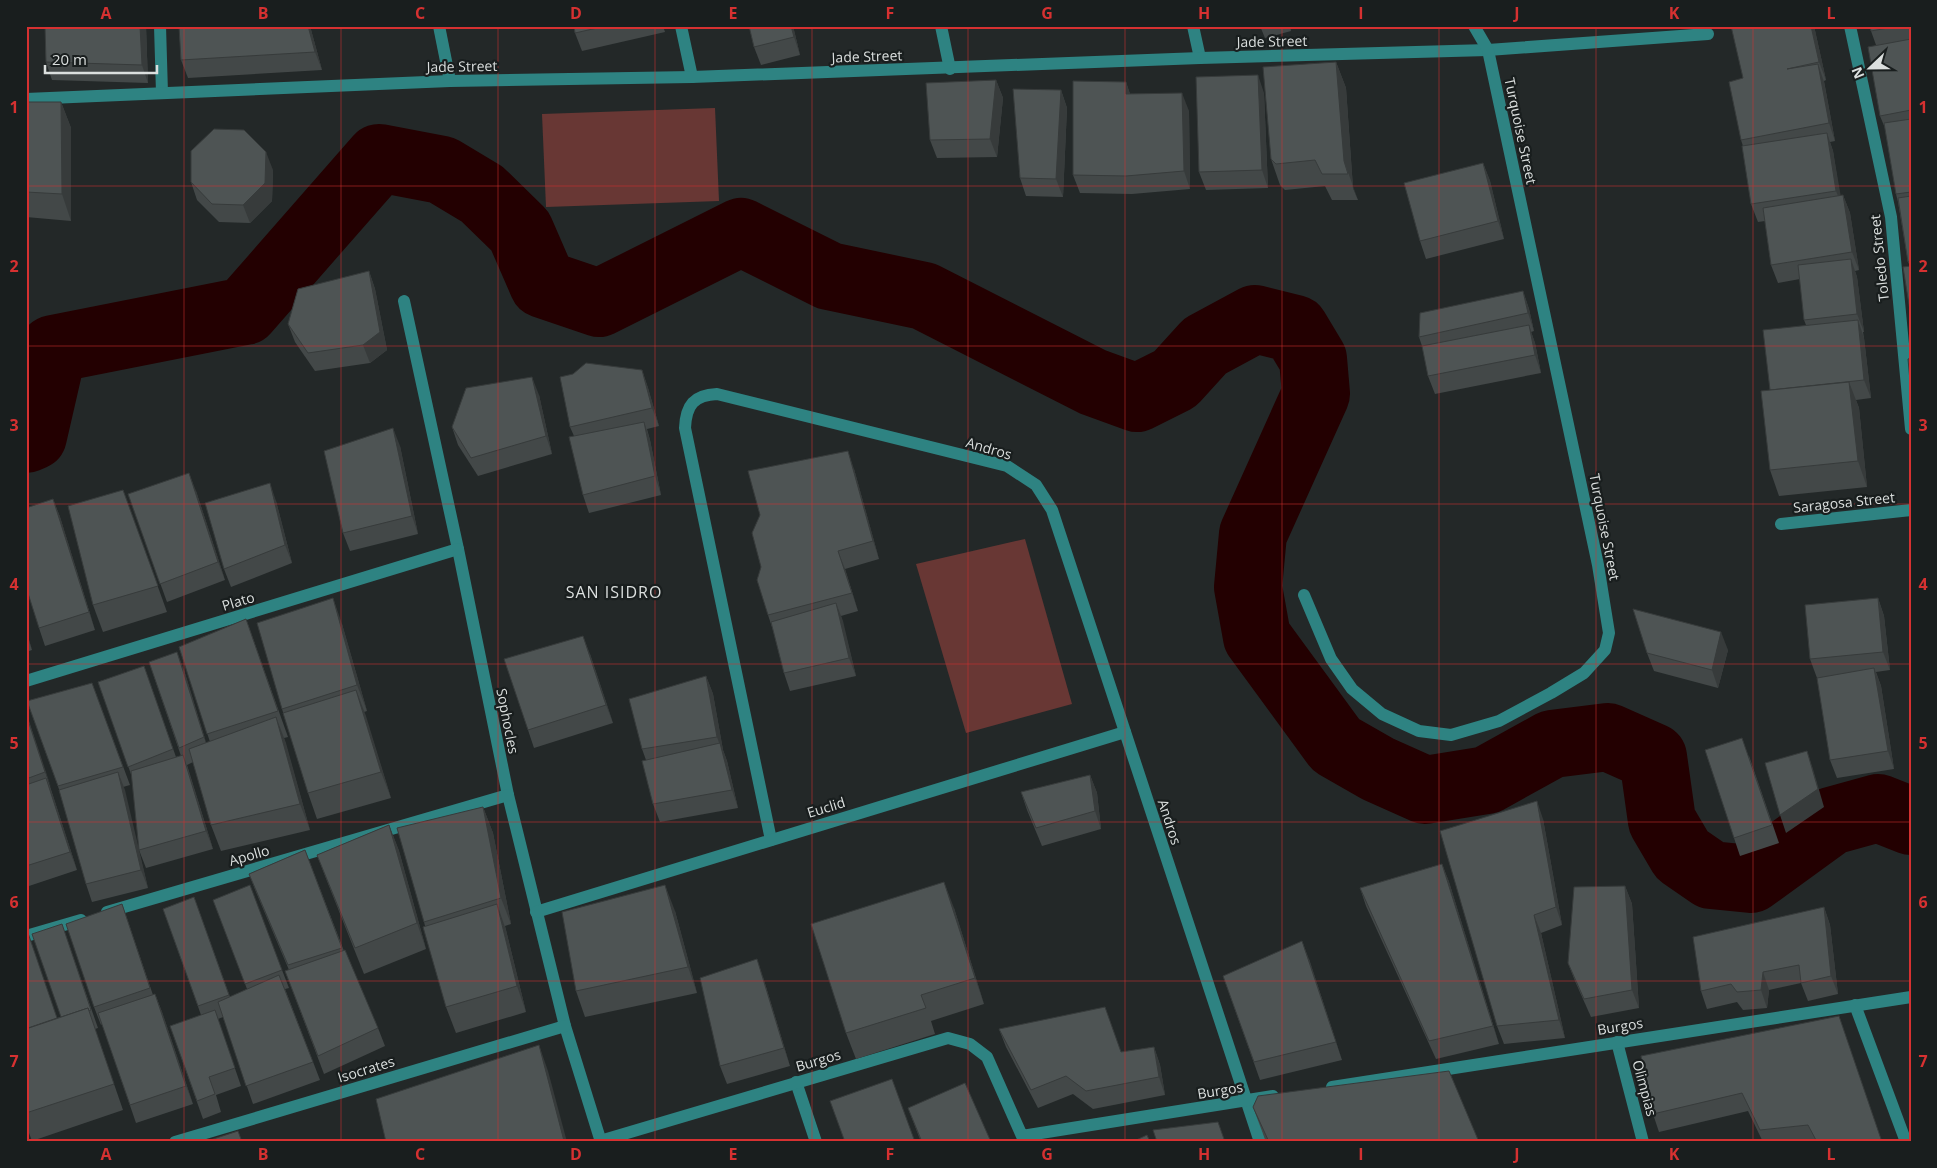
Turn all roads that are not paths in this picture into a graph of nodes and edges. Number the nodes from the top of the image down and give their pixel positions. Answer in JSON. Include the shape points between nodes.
{"nodes":[{"id":1,"x":160,"y":26,"type":"edge"},
{"id":2,"x":439,"y":26,"type":"edge"},
{"id":3,"x":681,"y":26,"type":"edge"},
{"id":4,"x":941,"y":26,"type":"edge"},
{"id":5,"x":1193,"y":26,"type":"edge"},
{"id":6,"x":1474,"y":26,"type":"edge"},
{"id":7,"x":1850,"y":26,"type":"edge"},
{"id":8,"x":1708,"y":34,"type":"dead end"},
{"id":9,"x":1488,"y":50,"type":"junction"},
{"id":10,"x":1200,"y":58,"type":"junction"},
{"id":11,"x":950,"y":69,"type":"junction"},
{"id":12,"x":692,"y":77,"type":"junction"},
{"id":13,"x":450,"y":81,"type":"junction"},
{"id":14,"x":162,"y":93,"type":"junction"},
{"id":15,"x":26,"y":99,"type":"edge"},
{"id":16,"x":404,"y":301,"type":"dead end"},
{"id":17,"x":1911,"y":429,"type":"edge"},
{"id":18,"x":1911,"y":510,"type":"edge"},
{"id":19,"x":1781,"y":524,"type":"dead end"},
{"id":20,"x":458,"y":549,"type":"junction"},
{"id":21,"x":1304,"y":595,"type":"dead end"},
{"id":22,"x":26,"y":681,"type":"edge"},
{"id":23,"x":1125,"y":732,"type":"junction"},
{"id":24,"x":508,"y":795,"type":"junction"},
{"id":25,"x":771,"y":840,"type":"junction"},
{"id":26,"x":536,"y":912,"type":"junction"},
{"id":27,"x":26,"y":936,"type":"edge"},
{"id":28,"x":1911,"y":997,"type":"edge"},
{"id":29,"x":1855,"y":1004,"type":"junction"},
{"id":30,"x":565,"y":1026,"type":"junction"},
{"id":31,"x":1617,"y":1042,"type":"junction"},
{"id":32,"x":796,"y":1082,"type":"junction"},
{"id":33,"x":1324,"y":1088,"type":"edge"},
{"id":34,"x":1285,"y":1094,"type":"edge"},
{"id":35,"x":1246,"y":1101,"type":"junction"},
{"id":36,"x":1023,"y":1139,"type":"edge"},
{"id":37,"x":601,"y":1141,"type":"edge"},
{"id":38,"x":175,"y":1142,"type":"edge"},
{"id":39,"x":816,"y":1142,"type":"edge"},
{"id":40,"x":1260,"y":1142,"type":"edge"},
{"id":41,"x":1643,"y":1142,"type":"edge"},
{"id":42,"x":1906,"y":1142,"type":"edge"}],
"edges":[{"from":1,"to":14,"type":"street"},
{"from":2,"to":13,"type":"street"},
{"from":3,"to":12,"type":"street"},
{"from":4,"to":11,"type":"street"},
{"from":5,"to":10,"type":"street"},
{"from":6,"to":9,"type":"street","name":"Turquoise Street"},
{"from":7,"to":17,"type":"street","name":"Toledo Street","via":[[1891,217]]},
{"from":8,"to":9,"type":"street","name":"Jade Street"},
{"from":9,"to":10,"type":"street","name":"Jade Street"},
{"from":9,"to":21,"type":"street","name":"Turquoise Street","via":[[1598,565],[1609,633],[1605,650],[1584,673],[1499,721],[1451,736],[1419,731],[1382,714],[1352,689],[1331,659]]},
{"from":10,"to":11,"type":"street","name":"Jade Street"},
{"from":11,"to":12,"type":"street","name":"Jade Street"},
{"from":12,"to":13,"type":"street","name":"Jade Street"},
{"from":13,"to":14,"type":"street","name":"Jade Street"},
{"from":14,"to":15,"type":"street","name":"Jade Street"},
{"from":16,"to":20,"type":"street","name":"Sophocles"},
{"from":18,"to":19,"type":"street","name":"Saragosa Street"},
{"from":20,"to":22,"type":"street","name":"Plato"},
{"from":20,"to":24,"type":"street","name":"Sophocles"},
{"from":23,"to":25,"type":"street","name":"Euclid"},
{"from":23,"to":25,"type":"street","name":"Andros","via":[[1052,510],[1036,484],[1007,466],[717,394],[705,395],[691,402],[685,428]]},
{"from":23,"to":35,"type":"street","name":"Andros"},
{"from":24,"to":26,"type":"street","name":"Sophocles"},
{"from":24,"to":27,"type":"street","name":"Apollo"},
{"from":25,"to":26,"type":"street","name":"Euclid"},
{"from":26,"to":30,"type":"street","name":"Sophocles"},
{"from":28,"to":29,"type":"street","name":"Burgos"},
{"from":29,"to":31,"type":"street","name":"Burgos"},
{"from":29,"to":42,"type":"street"},
{"from":30,"to":37,"type":"street","name":"Sophocles"},
{"from":30,"to":38,"type":"street","name":"Isocrates"},
{"from":31,"to":33,"type":"street","name":"Burgos"},
{"from":31,"to":41,"type":"street","name":"Olimpias"},
{"from":32,"to":36,"type":"street","name":"Burgos","via":[[948,1038],[970,1044],[987,1057]]},
{"from":32,"to":37,"type":"street","name":"Burgos"},
{"from":32,"to":39,"type":"street"},
{"from":34,"to":35,"type":"street","name":"Burgos"},
{"from":35,"to":36,"type":"street","name":"Burgos"},
{"from":35,"to":40,"type":"street","name":"Andros"}]}
